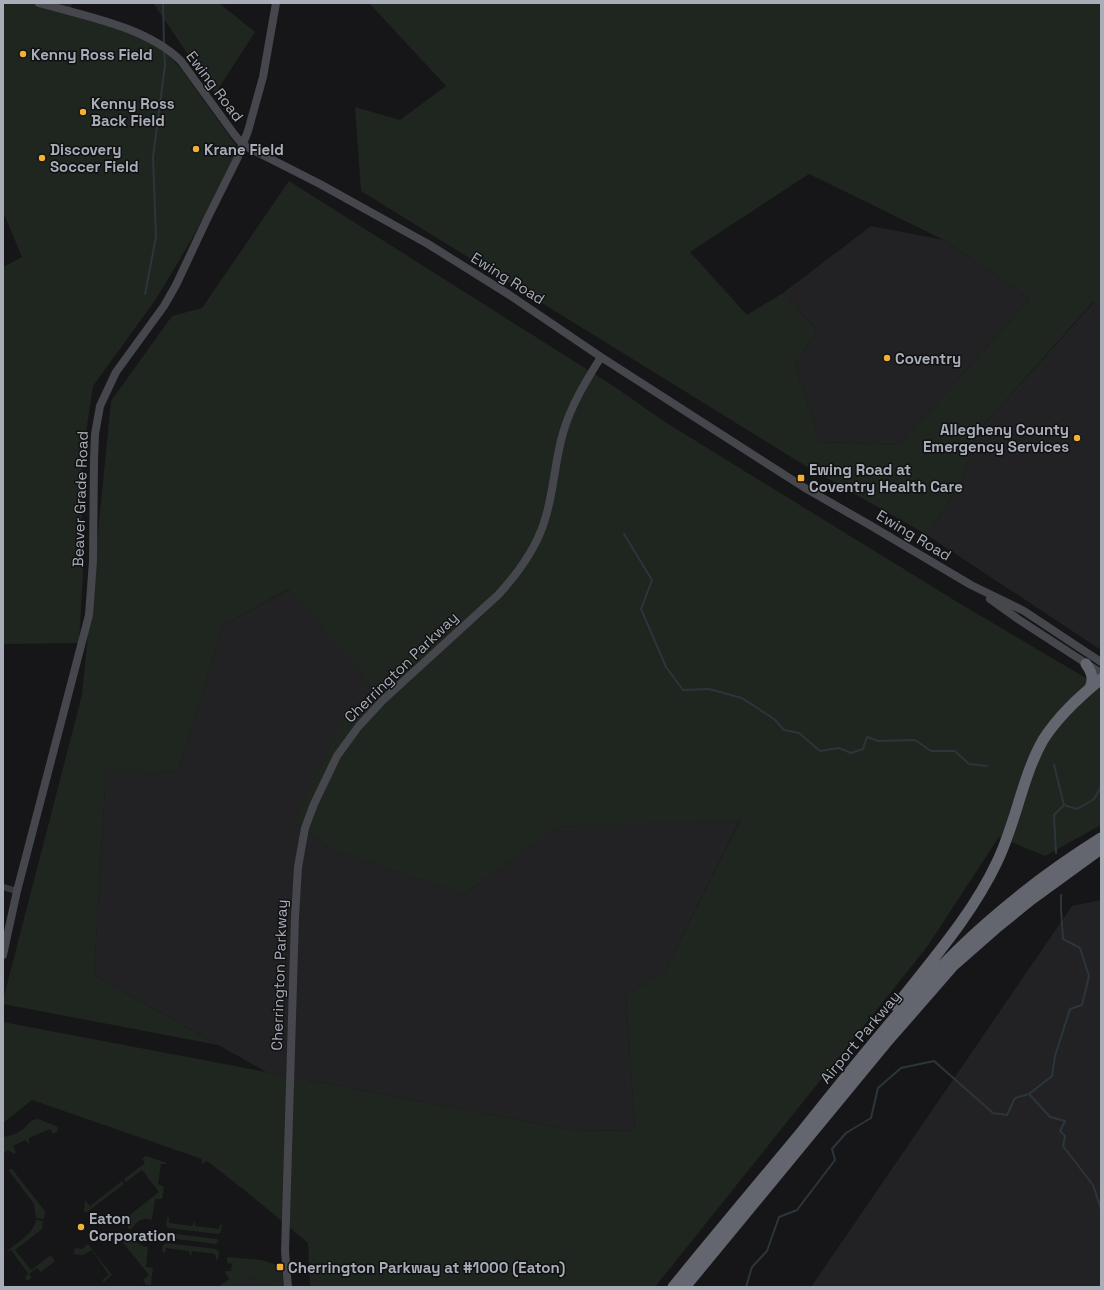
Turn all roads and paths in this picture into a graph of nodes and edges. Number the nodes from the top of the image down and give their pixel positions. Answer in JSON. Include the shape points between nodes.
{"nodes":[{"id":1,"x":39,"y":3,"type":"edge"},
{"id":2,"x":276,"y":3,"type":"edge"},
{"id":3,"x":243,"y":145,"type":"junction"},
{"id":4,"x":601,"y":357,"type":"junction"},
{"id":5,"x":971,"y":585,"type":"junction"},
{"id":6,"x":1101,"y":662,"type":"edge"},
{"id":7,"x":1086,"y":664,"type":"junction"},
{"id":8,"x":1101,"y":673,"type":"edge"},
{"id":9,"x":1101,"y":679,"type":"edge"},
{"id":10,"x":1090,"y":688,"type":"junction"},
{"id":11,"x":1101,"y":838,"type":"edge"},
{"id":12,"x":1101,"y":849,"type":"edge"},
{"id":13,"x":1101,"y":855,"type":"edge"},
{"id":14,"x":1055,"y":882,"type":"junction"},
{"id":15,"x":3,"y":887,"type":"edge"},
{"id":16,"x":18,"y":891,"type":"junction"},
{"id":17,"x":3,"y":955,"type":"edge"},
{"id":18,"x":834,"y":1090,"type":"junction"},
{"id":19,"x":288,"y":1287,"type":"edge"},
{"id":20,"x":673,"y":1287,"type":"edge"},
{"id":21,"x":685,"y":1287,"type":"edge"}],
"edges":[{"from":1,"to":3,"type":"street","name":"Ewing Road","via":[[116,25],[164,47],[181,62]]},
{"from":2,"to":3,"type":"street","name":"Beaver Grade Road","via":[[263,77]]},
{"from":3,"to":4,"type":"street","name":"Ewing Road","via":[[428,244]]},
{"from":3,"to":16,"type":"street","name":"Beaver Grade Road","via":[[176,285],[164,306],[116,372],[100,406],[93,467],[93,561],[89,615]]},
{"from":4,"to":5,"type":"street","name":"Ewing Road","via":[[805,488]]},
{"from":4,"to":19,"type":"street","name":"Cherrington Parkway","via":[[567,418],[559,446],[546,518],[526,560],[499,594],[383,700],[358,727],[331,767],[308,818],[298,867],[294,933],[285,1251]]},
{"from":5,"to":6,"type":"street","name":"Ewing Road","via":[[1024,611]]},
{"from":5,"to":7,"type":"street","name":"Ewing Road"},
{"from":7,"to":8,"type":"street","name":"Ewing Road"},
{"from":7,"to":10,"type":"highway","via":[[1092,677]]},
{"from":9,"to":10,"type":"highway"},
{"from":10,"to":18,"type":"highway","via":[[1064,712],[1044,739],[1030,769],[1006,844],[964,918]]},
{"from":11,"to":18,"type":"highway","name":"Airport Parkway","via":[[1071,857],[987,922],[916,994]]},
{"from":12,"to":14,"type":"highway","name":"Airport Parkway"},
{"from":13,"to":14,"type":"highway"},
{"from":14,"to":21,"type":"highway","name":"Airport Parkway","via":[[995,929],[954,966],[886,1043]]},
{"from":15,"to":16,"type":"street"},
{"from":16,"to":17,"type":"street","name":"Beaver Grade Road"},
{"from":18,"to":20,"type":"highway","name":"Airport Parkway"}]}
